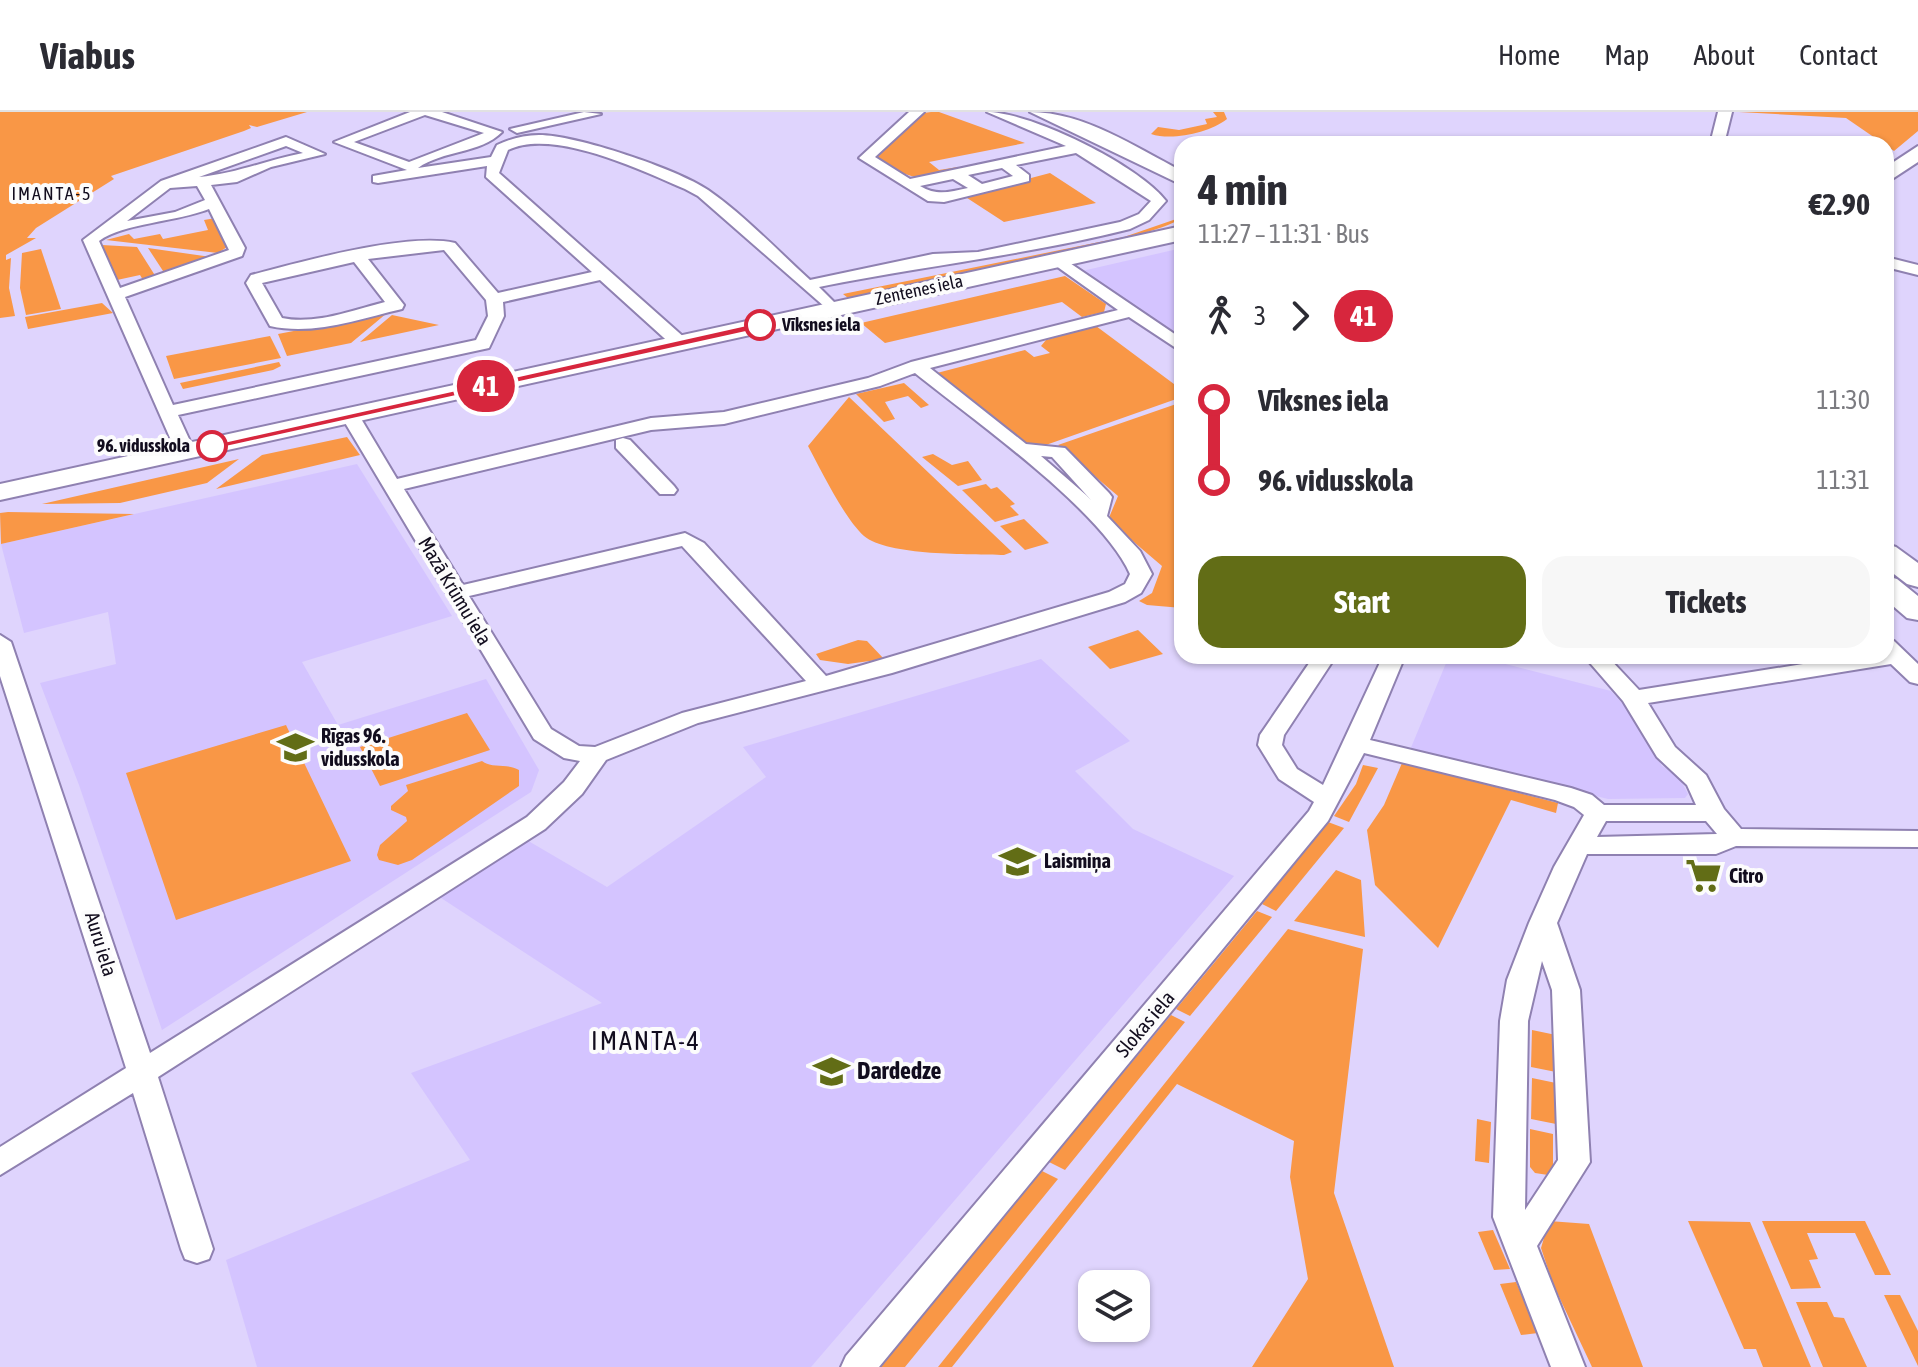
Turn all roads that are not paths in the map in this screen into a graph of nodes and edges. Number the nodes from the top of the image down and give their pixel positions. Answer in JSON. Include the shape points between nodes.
{"nodes":[{"id":1,"x":425,"y":112,"type":"edge"},
{"id":2,"x":610,"y":112,"type":"edge"},
{"id":3,"x":917,"y":112,"type":"edge"},
{"id":4,"x":994,"y":112,"type":"edge"},
{"id":5,"x":1039,"y":112,"type":"edge"},
{"id":6,"x":1073,"y":112,"type":"edge"},
{"id":7,"x":1725,"y":112,"type":"edge"},
{"id":8,"x":592,"y":113,"type":"edge"},
{"id":9,"x":1719,"y":136,"type":"edge"},
{"id":10,"x":509,"y":144,"type":"junction"},
{"id":11,"x":1079,"y":148,"type":"junction"},
{"id":12,"x":1918,"y":152,"type":"edge"},
{"id":13,"x":493,"y":161,"type":"junction"},
{"id":14,"x":1004,"y":163,"type":"junction"},
{"id":15,"x":1894,"y":171,"type":"edge"},
{"id":16,"x":1174,"y":172,"type":"edge"},
{"id":17,"x":1174,"y":173,"type":"edge"},
{"id":18,"x":956,"y":174,"type":"junction"},
{"id":19,"x":378,"y":179,"type":"dead end"},
{"id":20,"x":203,"y":183,"type":"junction"},
{"id":21,"x":166,"y":184,"type":"junction"},
{"id":22,"x":907,"y":184,"type":"junction"},
{"id":23,"x":980,"y":189,"type":"junction"},
{"id":24,"x":213,"y":202,"type":"junction"},
{"id":25,"x":106,"y":229,"type":"junction"},
{"id":26,"x":1174,"y":230,"type":"edge"},
{"id":27,"x":1174,"y":235,"type":"edge"},
{"id":28,"x":1156,"y":238,"type":"junction"},
{"id":29,"x":359,"y":258,"type":"junction"},
{"id":30,"x":1058,"y":260,"type":"junction"},
{"id":31,"x":1894,"y":264,"type":"edge"},
{"id":32,"x":1918,"y":270,"type":"edge"},
{"id":33,"x":602,"y":275,"type":"junction"},
{"id":34,"x":807,"y":285,"type":"junction"},
{"id":35,"x":116,"y":295,"type":"junction"},
{"id":36,"x":494,"y":299,"type":"junction"},
{"id":37,"x":833,"y":309,"type":"junction"},
{"id":38,"x":1130,"y":312,"type":"junction"},
{"id":39,"x":1174,"y":342,"type":"edge"},
{"id":40,"x":680,"y":343,"type":"junction"},
{"id":41,"x":917,"y":366,"type":"junction"},
{"id":42,"x":169,"y":411,"type":"junction"},
{"id":43,"x":350,"y":416,"type":"junction"},
{"id":44,"x":724,"y":418,"type":"junction"},
{"id":45,"x":623,"y":444,"type":"junction"},
{"id":46,"x":185,"y":452,"type":"junction"},
{"id":47,"x":523,"y":454,"type":"junction"},
{"id":48,"x":392,"y":486,"type":"junction"},
{"id":49,"x":667,"y":490,"type":"dead end"},
{"id":50,"x":0,"y":492,"type":"edge"},
{"id":51,"x":1894,"y":559,"type":"edge"},
{"id":52,"x":1918,"y":578,"type":"edge"},
{"id":53,"x":1894,"y":592,"type":"edge"},
{"id":54,"x":456,"y":593,"type":"junction"},
{"id":55,"x":1918,"y":611,"type":"edge"},
{"id":56,"x":0,"y":642,"type":"edge"},
{"id":57,"x":1894,"y":654,"type":"edge"},
{"id":58,"x":1320,"y":664,"type":"edge"},
{"id":59,"x":1391,"y":664,"type":"edge"},
{"id":60,"x":1602,"y":664,"type":"edge"},
{"id":61,"x":1820,"y":664,"type":"edge"},
{"id":62,"x":1918,"y":677,"type":"edge"},
{"id":63,"x":821,"y":684,"type":"junction"},
{"id":64,"x":1633,"y":698,"type":"junction"},
{"id":65,"x":1356,"y":744,"type":"junction"},
{"id":66,"x":585,"y":754,"type":"junction"},
{"id":67,"x":1329,"y":800,"type":"junction"},
{"id":68,"x":1598,"y":813,"type":"junction"},
{"id":69,"x":1713,"y":813,"type":"junction"},
{"id":70,"x":1733,"y":837,"type":"junction"},
{"id":71,"x":1918,"y":839,"type":"edge"},
{"id":72,"x":1581,"y":846,"type":"junction"},
{"id":73,"x":1543,"y":923,"type":"junction"},
{"id":74,"x":142,"y":1073,"type":"junction"},
{"id":75,"x":0,"y":1163,"type":"edge"},
{"id":76,"x":1520,"y":1245,"type":"junction"},
{"id":77,"x":197,"y":1249,"type":"dead end"},
{"id":78,"x":858,"y":1367,"type":"edge"},
{"id":79,"x":1568,"y":1367,"type":"edge"}],
"edges":[{"from":1,"to":1,"type":"street","via":[[341,142],[411,167],[495,132]]},
{"from":2,"to":8,"type":"street"},
{"from":3,"to":22,"type":"street","via":[[866,158]]},
{"from":4,"to":11,"type":"street"},
{"from":5,"to":17,"type":"street"},
{"from":6,"to":16,"type":"street"},
{"from":7,"to":9,"type":"street"},
{"from":8,"to":10,"type":"street","via":[[511,131]]},
{"from":10,"to":13,"type":"street"},
{"from":10,"to":34,"type":"street","via":[[550,140],[685,181]]},
{"from":11,"to":14,"type":"street"},
{"from":11,"to":34,"type":"street","via":[[1159,201],[1144,217],[1125,226]]},
{"from":12,"to":15,"type":"street"},
{"from":13,"to":19,"type":"street"},
{"from":13,"to":33,"type":"street","via":[[491,174]]},
{"from":14,"to":18,"type":"street"},
{"from":14,"to":23,"type":"street","via":[[1024,178]]},
{"from":18,"to":22,"type":"street"},
{"from":18,"to":23,"type":"street"},
{"from":20,"to":21,"type":"street"},
{"from":20,"to":21,"type":"street","via":[[318,154],[286,141]]},
{"from":20,"to":24,"type":"street"},
{"from":21,"to":25,"type":"street"},
{"from":22,"to":23,"type":"street","via":[[928,197]]},
{"from":24,"to":25,"type":"street","via":[[179,216]]},
{"from":24,"to":35,"type":"street","via":[[236,253]]},
{"from":25,"to":35,"type":"street","via":[[91,240]]},
{"from":26,"to":28,"type":"street"},
{"from":27,"to":28,"type":"street","name":"Zentenes iela"},
{"from":28,"to":30,"type":"street","name":"Zentenes iela"},
{"from":29,"to":29,"type":"street","via":[[274,273],[254,283],[281,324],[396,305]]},
{"from":29,"to":36,"type":"street","via":[[449,246]]},
{"from":30,"to":37,"type":"street","name":"Zentenes iela"},
{"from":30,"to":38,"type":"street"},
{"from":31,"to":32,"type":"street"},
{"from":33,"to":36,"type":"street"},
{"from":33,"to":40,"type":"street"},
{"from":34,"to":37,"type":"street"},
{"from":35,"to":42,"type":"street"},
{"from":36,"to":42,"type":"street","via":[[496,316],[483,344]]},
{"from":37,"to":40,"type":"street","name":"Zentenes iela"},
{"from":38,"to":39,"type":"street"},
{"from":38,"to":41,"type":"street"},
{"from":40,"to":43,"type":"street","name":"Zentenes iela"},
{"from":41,"to":44,"type":"street","via":[[874,382]]},
{"from":41,"to":63,"type":"street","via":[[1097,517],[1141,568],[1139,581],[1125,593]]},
{"from":42,"to":46,"type":"street"},
{"from":43,"to":46,"type":"street","name":"Zentenes iela"},
{"from":43,"to":48,"type":"street","name":"Mazā Krūmu iela"},
{"from":44,"to":45,"type":"street"},
{"from":44,"to":47,"type":"street","via":[[651,424]]},
{"from":45,"to":47,"type":"street","via":[[594,452]]},
{"from":45,"to":49,"type":"street"},
{"from":46,"to":50,"type":"street","name":"Zentenes iela"},
{"from":47,"to":48,"type":"street"},
{"from":48,"to":54,"type":"street","name":"Mazā Krūmu iela"},
{"from":51,"to":52,"type":"street"},
{"from":53,"to":55,"type":"street"},
{"from":54,"to":63,"type":"street","via":[[685,539]]},
{"from":54,"to":66,"type":"street","name":"Mazā Krūmu iela","via":[[542,734]]},
{"from":56,"to":74,"type":"street","name":"Auru iela"},
{"from":57,"to":62,"type":"street"},
{"from":58,"to":67,"type":"street","via":[[1270,745],[1288,774]]},
{"from":59,"to":65,"type":"street","name":"Slokas iela"},
{"from":60,"to":64,"type":"street"},
{"from":61,"to":64,"type":"street"},
{"from":63,"to":66,"type":"street","via":[[690,718]]},
{"from":64,"to":69,"type":"street","via":[[1666,752],[1697,781]]},
{"from":65,"to":67,"type":"street","name":"Slokas iela"},
{"from":65,"to":68,"type":"street","via":[[1562,794]]},
{"from":66,"to":74,"type":"street","via":[[573,788],[536,823]]},
{"from":67,"to":78,"type":"street","name":"Slokas iela"},
{"from":68,"to":69,"type":"street"},
{"from":68,"to":72,"type":"street"},
{"from":69,"to":70,"type":"street"},
{"from":70,"to":71,"type":"street"},
{"from":70,"to":72,"type":"street","via":[[1716,845]]},
{"from":72,"to":73,"type":"street"},
{"from":73,"to":76,"type":"street","via":[[1521,980],[1514,1021],[1509,1217]]},
{"from":73,"to":76,"type":"street","via":[[1566,990],[1574,1162]]},
{"from":74,"to":75,"type":"street"},
{"from":74,"to":77,"type":"street","name":"Auru iela"},
{"from":76,"to":79,"type":"street"}]}
